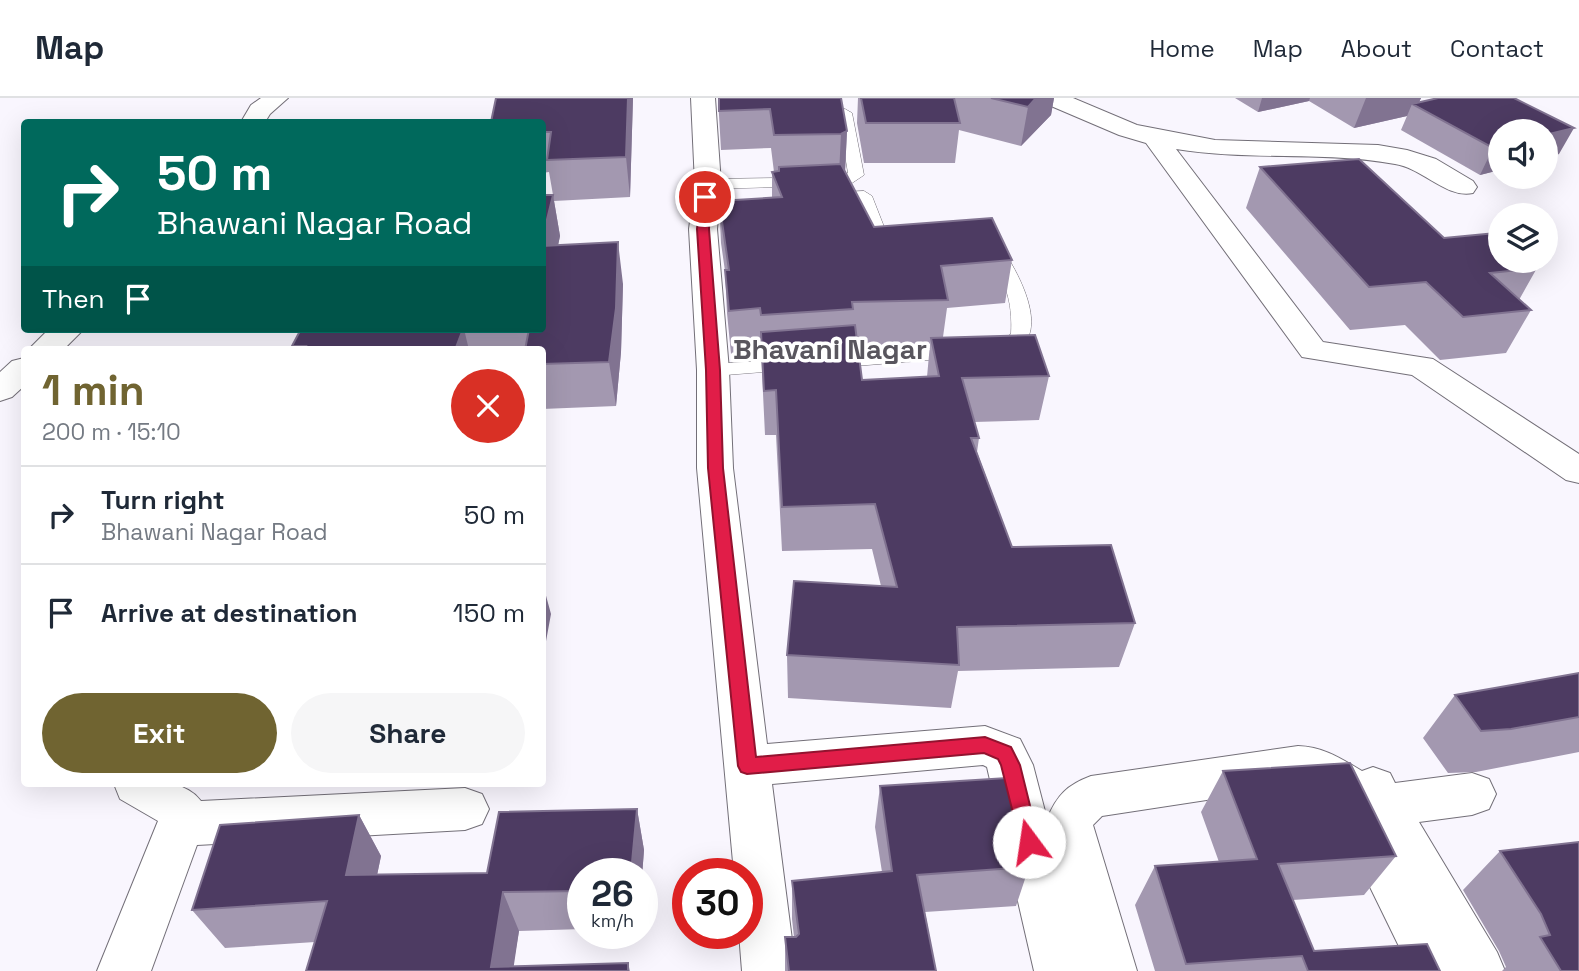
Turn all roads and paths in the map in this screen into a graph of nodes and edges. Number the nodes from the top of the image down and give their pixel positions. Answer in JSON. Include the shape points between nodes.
{"nodes":[{"id":1,"x":276,"y":98,"type":"edge"},
{"id":2,"x":703,"y":98,"type":"edge"},
{"id":3,"x":1052,"y":98,"type":"edge"},
{"id":4,"x":845,"y":113,"type":"edge"},
{"id":5,"x":255,"y":119,"type":"edge"},
{"id":6,"x":1155,"y":138,"type":"junction"},
{"id":7,"x":708,"y":184,"type":"junction"},
{"id":8,"x":1464,"y":187,"type":"dead end"},
{"id":9,"x":786,"y":201,"type":"edge"},
{"id":10,"x":908,"y":247,"type":"edge"},
{"id":11,"x":972,"y":250,"type":"edge"},
{"id":12,"x":63,"y":333,"type":"edge"},
{"id":13,"x":49,"y":346,"type":"edge"},
{"id":14,"x":713,"y":370,"type":"junction"},
{"id":15,"x":21,"y":371,"type":"edge"},
{"id":16,"x":0,"y":390,"type":"edge"},
{"id":17,"x":1579,"y":471,"type":"edge"},
{"id":18,"x":1359,"y":765,"type":"dead end"},
{"id":19,"x":747,"y":766,"type":"junction"},
{"id":20,"x":142,"y":787,"type":"edge"},
{"id":21,"x":1472,"y":794,"type":"dead end"},
{"id":22,"x":1383,"y":806,"type":"junction"},
{"id":23,"x":465,"y":809,"type":"dead end"},
{"id":24,"x":182,"y":824,"type":"junction"},
{"id":25,"x":124,"y":971,"type":"edge"},
{"id":26,"x":769,"y":971,"type":"edge"},
{"id":27,"x":1061,"y":971,"type":"edge"},
{"id":28,"x":1110,"y":971,"type":"edge"},
{"id":29,"x":1438,"y":971,"type":"edge"},
{"id":30,"x":1478,"y":971,"type":"edge"}],
"edges":[{"from":1,"to":5,"type":"street"},
{"from":2,"to":7,"type":"street"},
{"from":3,"to":6,"type":"street"},
{"from":4,"to":7,"type":"lane","via":[[856,175],[851,179]]},
{"from":6,"to":8,"type":"street","via":[[1215,148],[1378,153],[1407,158]]},
{"from":6,"to":17,"type":"street","via":[[1313,350],[1420,366]]},
{"from":7,"to":14,"type":"street"},
{"from":9,"to":10,"type":"lane","via":[[864,196],[883,246]]},
{"from":11,"to":14,"type":"lane","via":[[997,254],[1011,277],[1022,311],[1020,336],[1001,350]]},
{"from":12,"to":13,"type":"street"},
{"from":14,"to":19,"type":"street","via":[[716,468]]},
{"from":15,"to":16,"type":"street"},
{"from":18,"to":22,"type":"street"},
{"from":19,"to":26,"type":"street"},
{"from":19,"to":27,"type":"street","via":[[985,745],[1004,753]]},
{"from":20,"to":24,"type":"street","via":[[177,807],[184,816]]},
{"from":21,"to":22,"type":"street"},
{"from":22,"to":30,"type":"street"},
{"from":23,"to":24,"type":"street"},
{"from":24,"to":25,"type":"street"},
{"from":28,"to":29,"type":"street","via":[[1069,825],[1075,809],[1091,797],[1298,766],[1316,767],[1345,786]]}]}
